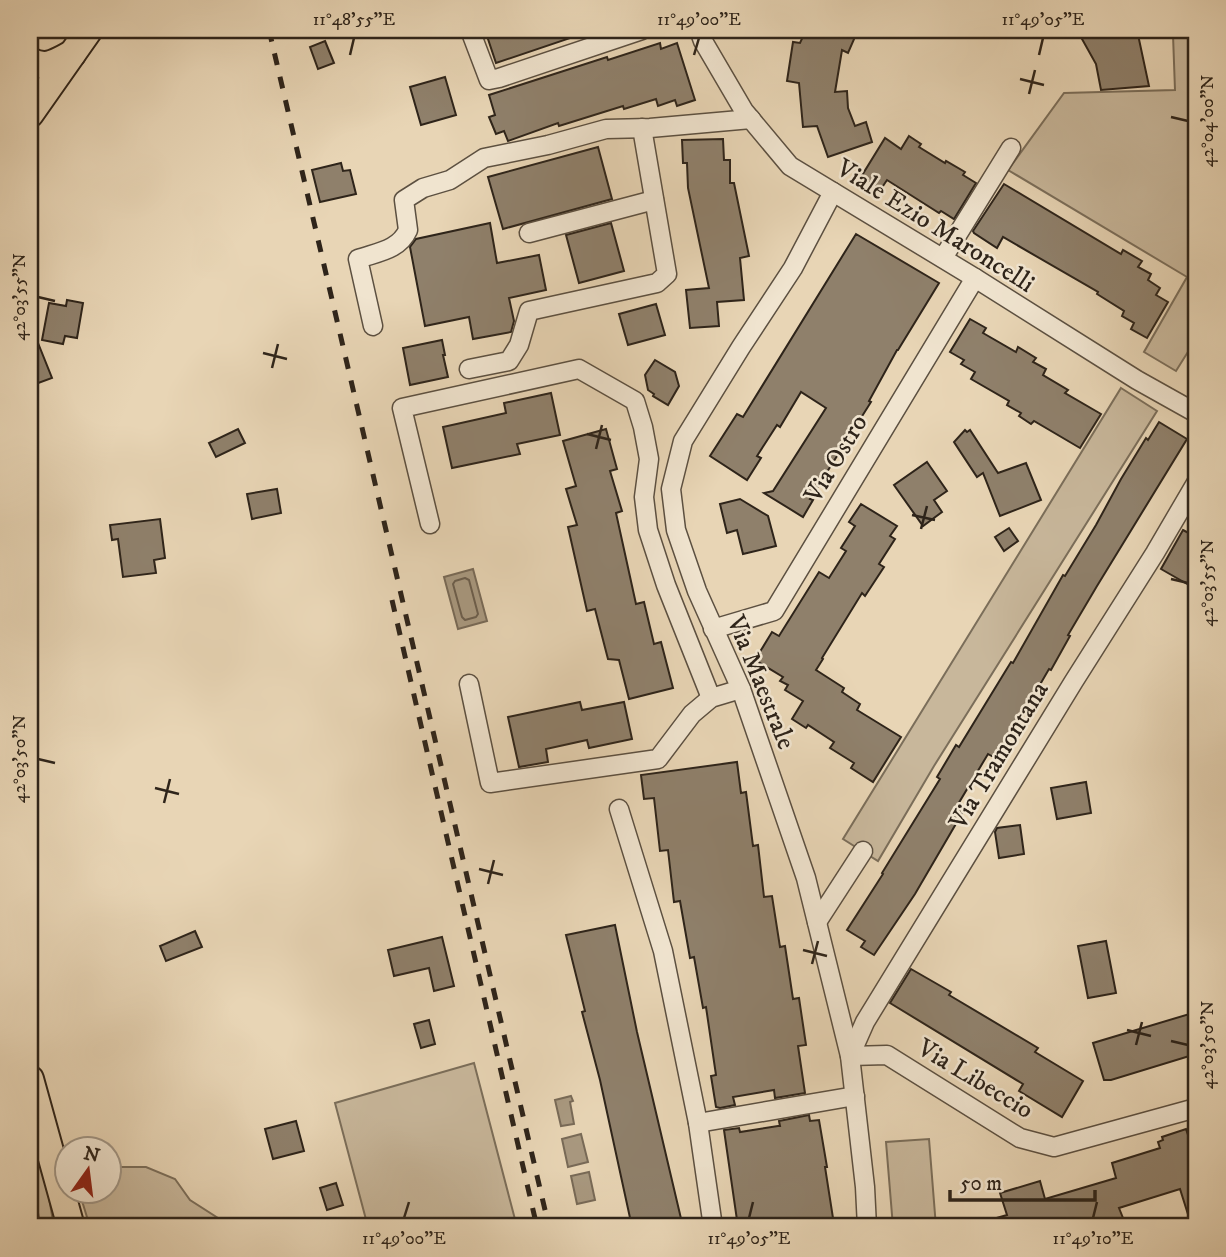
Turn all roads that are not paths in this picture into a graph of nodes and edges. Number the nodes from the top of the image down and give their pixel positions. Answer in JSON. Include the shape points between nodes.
{"nodes":[{"id":1,"x":89,"y":30,"type":"edge"},
{"id":2,"x":470,"y":30,"type":"edge"},
{"id":3,"x":642,"y":30,"type":"edge"},
{"id":4,"x":699,"y":30,"type":"edge"},
{"id":5,"x":72,"y":54,"type":"junction"},
{"id":6,"x":30,"y":61,"type":"edge"},
{"id":7,"x":30,"y":114,"type":"edge"},
{"id":8,"x":751,"y":119,"type":"junction"},
{"id":9,"x":642,"y":128,"type":"junction"},
{"id":10,"x":1011,"y":148,"type":"dead end"},
{"id":11,"x":833,"y":192,"type":"junction"},
{"id":12,"x":654,"y":200,"type":"junction"},
{"id":13,"x":529,"y":233,"type":"dead end"},
{"id":14,"x":943,"y":258,"type":"junction"},
{"id":15,"x":975,"y":278,"type":"junction"},
{"id":16,"x":373,"y":326,"type":"dead end"},
{"id":17,"x":468,"y":369,"type":"dead end"},
{"id":18,"x":1196,"y":413,"type":"edge"},
{"id":19,"x":1196,"y":484,"type":"edge"},
{"id":20,"x":430,"y":524,"type":"dead end"},
{"id":21,"x":713,"y":629,"type":"junction"},
{"id":22,"x":469,"y":684,"type":"dead end"},
{"id":23,"x":741,"y":689,"type":"junction"},
{"id":24,"x":711,"y":698,"type":"junction"},
{"id":25,"x":619,"y":809,"type":"dead end"},
{"id":26,"x":863,"y":851,"type":"dead end"},
{"id":27,"x":817,"y":922,"type":"junction"},
{"id":28,"x":850,"y":1056,"type":"junction"},
{"id":29,"x":30,"y":1079,"type":"edge"},
{"id":30,"x":855,"y":1096,"type":"junction"},
{"id":31,"x":1196,"y":1108,"type":"edge"},
{"id":32,"x":698,"y":1123,"type":"junction"},
{"id":33,"x":71,"y":1225,"type":"edge"},
{"id":34,"x":713,"y":1227,"type":"edge"},
{"id":35,"x":867,"y":1227,"type":"edge"}],
"edges":[{"from":1,"to":5,"type":"main road"},
{"from":2,"to":3,"type":"street","via":[[489,80]]},
{"from":4,"to":8,"type":"street","name":"Viale Ezio Maroncelli"},
{"from":5,"to":6,"type":"main road","via":[[53,64]]},
{"from":5,"to":7,"type":"main road"},
{"from":8,"to":9,"type":"street"},
{"from":8,"to":11,"type":"street","name":"Viale Ezio Maroncelli","via":[[790,166]]},
{"from":9,"to":12,"type":"street"},
{"from":9,"to":16,"type":"street","via":[[606,128],[484,158],[450,180],[404,200],[408,230],[399,244],[358,259]]},
{"from":10,"to":14,"type":"street"},
{"from":11,"to":14,"type":"street","name":"Viale Ezio Maroncelli"},
{"from":11,"to":21,"type":"street","name":"Via Maestrale","via":[[793,268],[683,441],[671,489],[676,530]]},
{"from":12,"to":13,"type":"street"},
{"from":12,"to":17,"type":"street","via":[[667,274],[657,284],[529,310],[509,362]]},
{"from":14,"to":15,"type":"street","name":"Viale Ezio Maroncelli"},
{"from":15,"to":18,"type":"street","name":"Viale Ezio Maroncelli"},
{"from":15,"to":21,"type":"street","name":"Via Ostro","via":[[774,611]]},
{"from":19,"to":28,"type":"street","name":"Via Tramontana","via":[[864,1022]]},
{"from":20,"to":24,"type":"street","via":[[402,408],[579,369],[635,401],[649,459],[644,497],[648,530]]},
{"from":21,"to":23,"type":"street","name":"Via Maestrale"},
{"from":22,"to":24,"type":"street","via":[[489,783],[658,759],[692,714]]},
{"from":23,"to":24,"type":"street"},
{"from":23,"to":27,"type":"street","name":"Via Maestrale"},
{"from":25,"to":32,"type":"street","via":[[663,951]]},
{"from":26,"to":27,"type":"street"},
{"from":27,"to":28,"type":"street","name":"Via Maestrale"},
{"from":28,"to":30,"type":"street","name":"Via Maestrale"},
{"from":28,"to":31,"type":"street","name":"Via Libeccio","via":[[887,1055],[1020,1138],[1054,1147]]},
{"from":29,"to":33,"type":"main road"},
{"from":30,"to":32,"type":"street"},
{"from":30,"to":35,"type":"street","name":"Via Maestrale"},
{"from":32,"to":34,"type":"street"}]}
